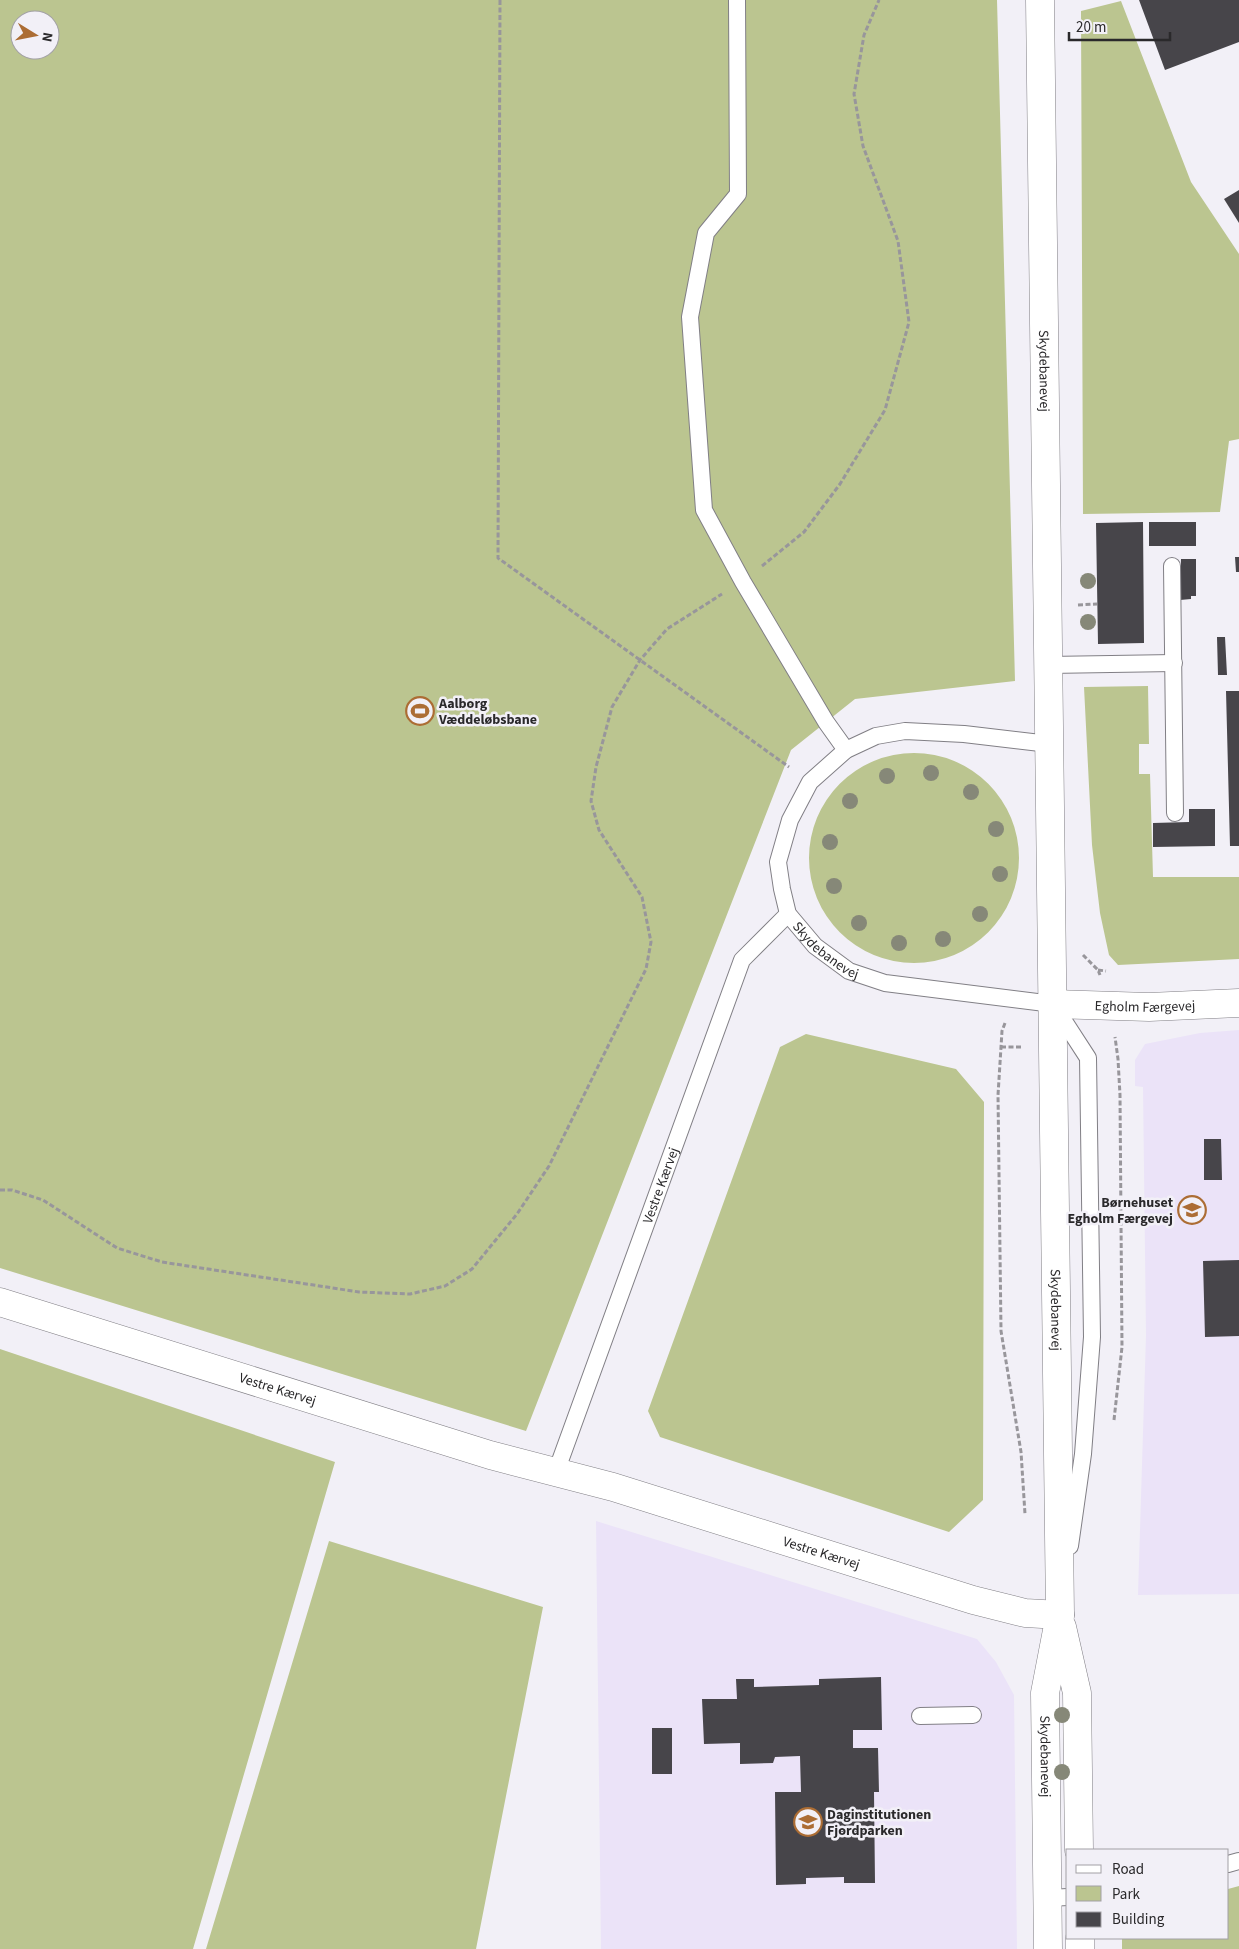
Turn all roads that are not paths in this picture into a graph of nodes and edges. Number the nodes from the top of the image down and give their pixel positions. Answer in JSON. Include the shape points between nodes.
{"nodes":[{"id":1,"x":737,"y":0,"type":"edge"},
{"id":2,"x":1040,"y":0,"type":"edge"},
{"id":3,"x":1172,"y":566,"type":"dead end"},
{"id":4,"x":1174,"y":663,"type":"junction"},
{"id":5,"x":1048,"y":665,"type":"junction"},
{"id":6,"x":1049,"y":744,"type":"junction"},
{"id":7,"x":846,"y":750,"type":"junction"},
{"id":8,"x":1175,"y":813,"type":"dead end"},
{"id":9,"x":788,"y":914,"type":"junction"},
{"id":10,"x":1239,"y":1003,"type":"edge"},
{"id":11,"x":1052,"y":1004,"type":"junction"},
{"id":12,"x":0,"y":1302,"type":"edge"},
{"id":13,"x":556,"y":1472,"type":"junction"},
{"id":14,"x":1060,"y":1615,"type":"junction"},
{"id":15,"x":973,"y":1715,"type":"dead end"},
{"id":16,"x":920,"y":1716,"type":"dead end"},
{"id":17,"x":1079,"y":1849,"type":"edge"},
{"id":18,"x":1058,"y":1897,"type":"edge"},
{"id":19,"x":1048,"y":1949,"type":"edge"}],
"edges":[{"from":1,"to":7,"type":"lane","via":[[738,194],[706,234],[690,317],[704,510],[743,582]]},
{"from":2,"to":5,"type":"street","name":"Skydebanevej"},
{"from":3,"to":4,"type":"lane"},
{"from":4,"to":5,"type":"lane"},
{"from":4,"to":8,"type":"lane"},
{"from":5,"to":6,"type":"street","name":"Skydebanevej"},
{"from":6,"to":7,"type":"lane","name":"Skydebanevej","via":[[905,731],[876,736]]},
{"from":6,"to":11,"type":"street","name":"Skydebanevej"},
{"from":7,"to":9,"type":"lane","name":"Skydebanevej","via":[[810,782],[790,820],[778,862]]},
{"from":9,"to":11,"type":"lane","name":"Skydebanevej","via":[[815,946],[848,971],[885,983]]},
{"from":9,"to":13,"type":"lane","name":"Vestre Kærvej","via":[[742,960]]},
{"from":10,"to":11,"type":"street","name":"Egholm Færgevej","via":[[1149,1007]]},
{"from":11,"to":14,"type":"street","name":"Skydebanevej"},
{"from":11,"to":14,"type":"lane","via":[[1088,1058],[1089,1102],[1092,1337],[1083,1454]]},
{"from":12,"to":13,"type":"street","name":"Vestre Kærvej","via":[[490,1455]]},
{"from":13,"to":14,"type":"street","name":"Vestre Kærvej","via":[[987,1604],[1025,1613]]},
{"from":14,"to":17,"type":"street","name":"Skydebanevej","via":[[1077,1693]]},
{"from":14,"to":18,"type":"street","name":"Skydebanevej","via":[[1045,1693]]},
{"from":15,"to":16,"type":"lane"},
{"from":18,"to":19,"type":"street","name":"Skydebanevej"}]}
